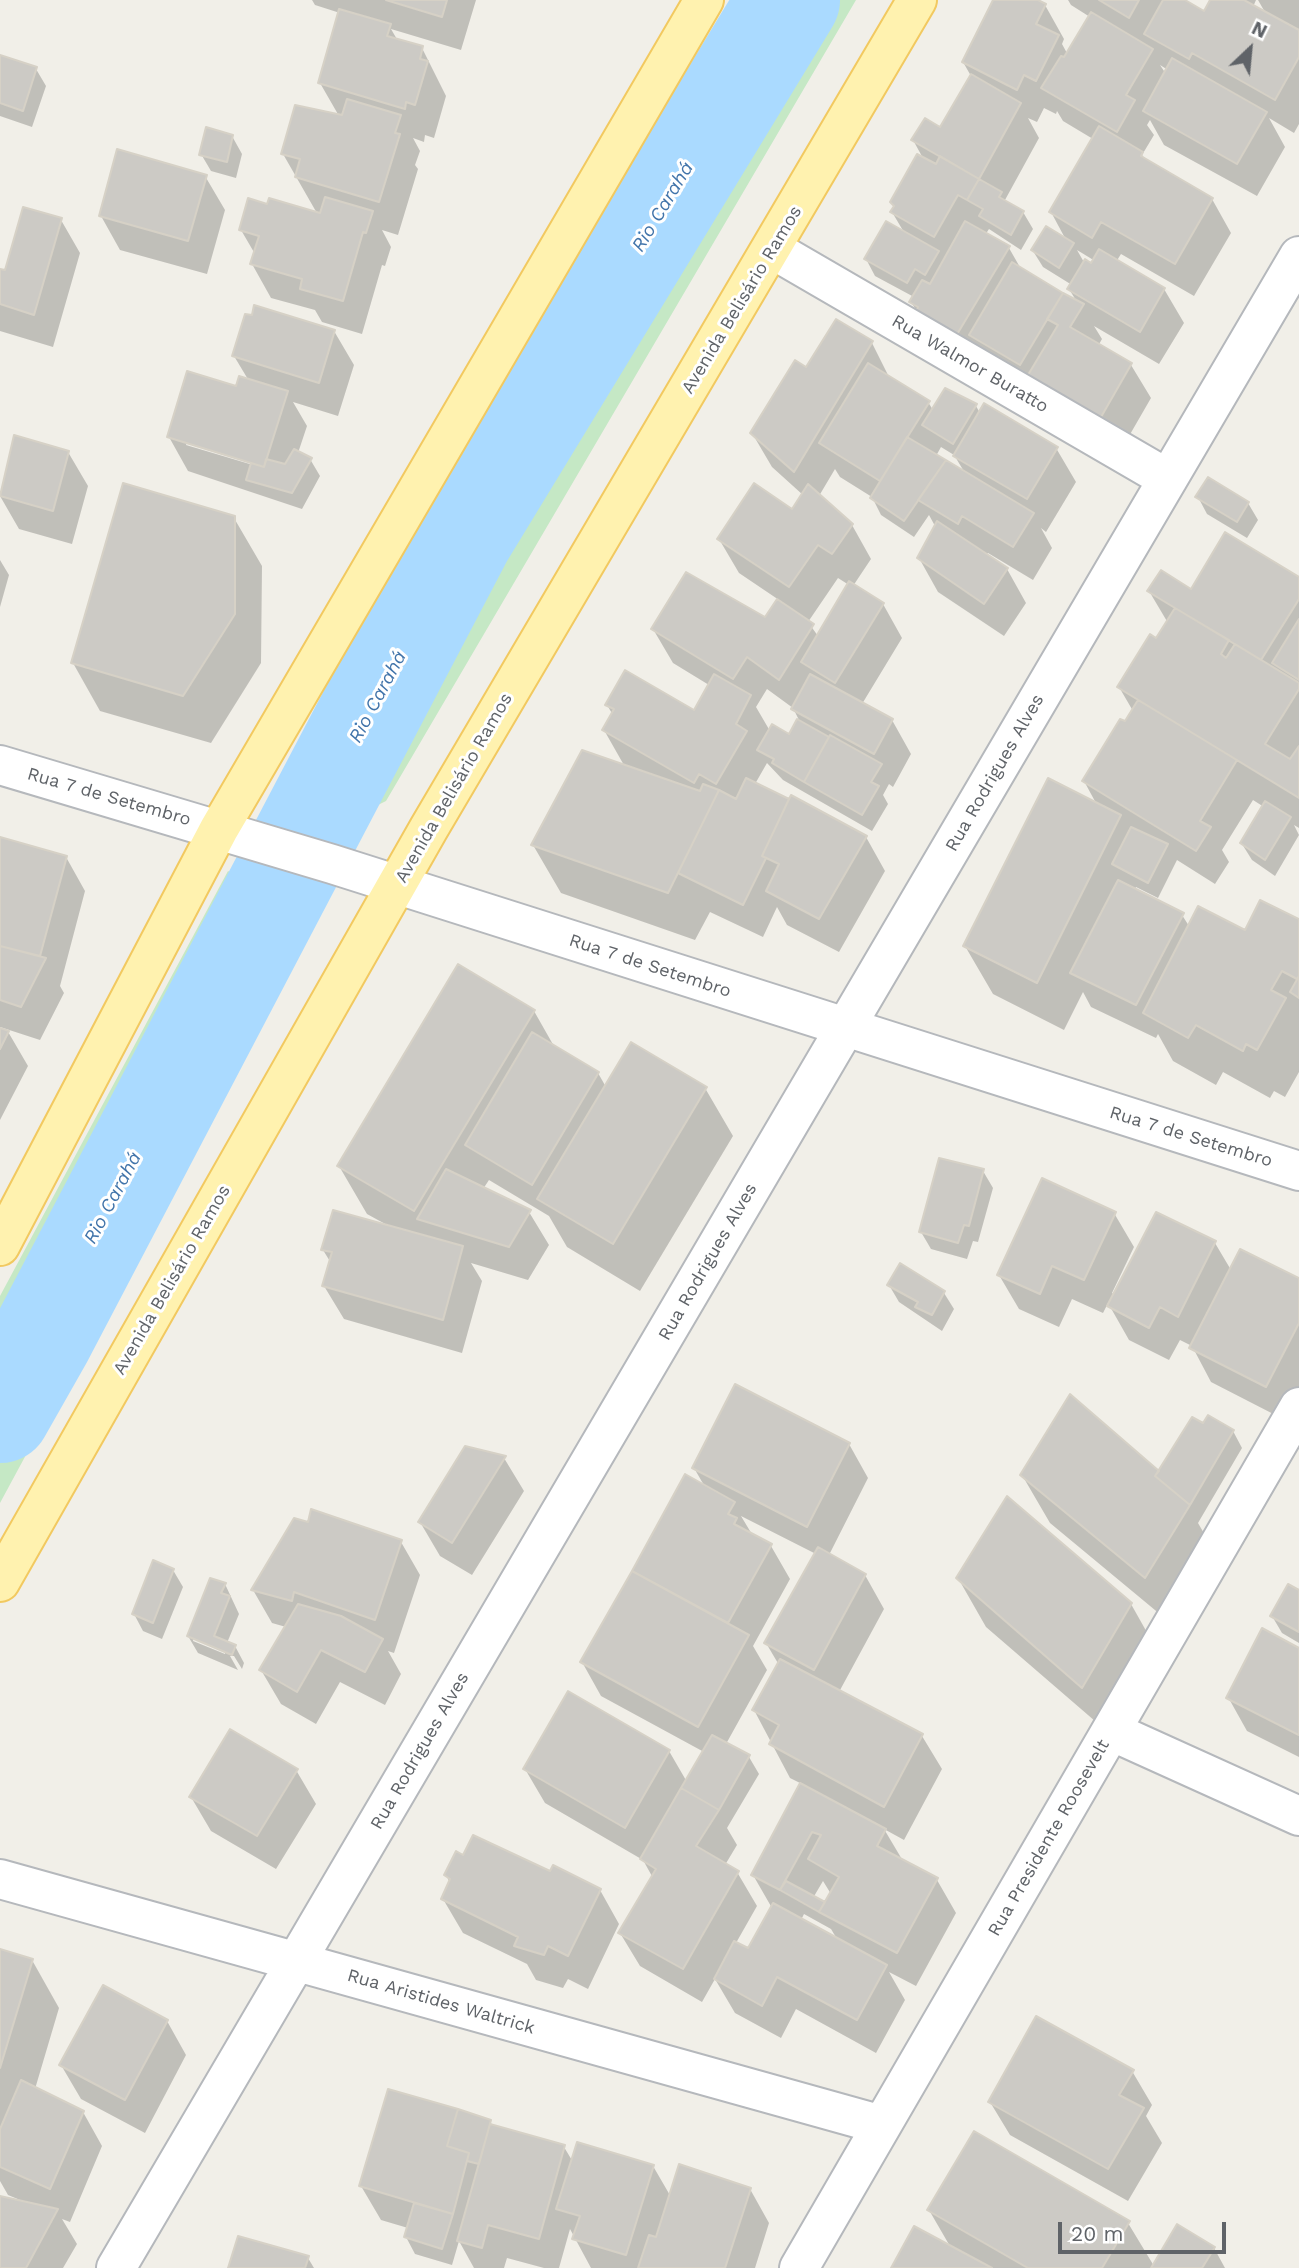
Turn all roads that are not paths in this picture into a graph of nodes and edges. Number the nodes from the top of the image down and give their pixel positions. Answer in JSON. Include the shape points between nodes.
{"nodes":[{"id":1,"x":704,"y":0,"type":"edge"},
{"id":2,"x":917,"y":0,"type":"edge"},
{"id":3,"x":772,"y":248,"type":"junction"},
{"id":4,"x":1299,"y":256,"type":"edge"},
{"id":5,"x":1168,"y":479,"type":"junction"},
{"id":6,"x":0,"y":765,"type":"edge"},
{"id":7,"x":219,"y":829,"type":"junction"},
{"id":8,"x":397,"y":885,"type":"junction"},
{"id":9,"x":845,"y":1029,"type":"junction"},
{"id":10,"x":1299,"y":1171,"type":"edge"},
{"id":11,"x":0,"y":1246,"type":"edge"},
{"id":12,"x":1299,"y":1407,"type":"edge"},
{"id":13,"x":0,"y":1582,"type":"edge"},
{"id":14,"x":1111,"y":1731,"type":"junction"},
{"id":15,"x":1299,"y":1816,"type":"edge"},
{"id":16,"x":0,"y":1879,"type":"edge"},
{"id":17,"x":296,"y":1962,"type":"junction"},
{"id":18,"x":882,"y":2125,"type":"junction"},
{"id":19,"x":116,"y":2268,"type":"edge"},
{"id":20,"x":799,"y":2268,"type":"edge"}],
"edges":[{"from":1,"to":7,"type":"main road"},
{"from":2,"to":3,"type":"main road","name":"Avenida Belisário Ramos"},
{"from":3,"to":5,"type":"street","name":"Rua Walmor Buratto"},
{"from":3,"to":8,"type":"main road","name":"Avenida Belisário Ramos"},
{"from":4,"to":5,"type":"street","name":"Rua Rodrigues Alves"},
{"from":5,"to":9,"type":"street","name":"Rua Rodrigues Alves"},
{"from":6,"to":7,"type":"street","name":"Rua 7 de Setembro"},
{"from":7,"to":8,"type":"street","name":"Rua 7 de Setembro"},
{"from":7,"to":11,"type":"main road"},
{"from":8,"to":9,"type":"street","name":"Rua 7 de Setembro"},
{"from":8,"to":13,"type":"main road","name":"Avenida Belisário Ramos"},
{"from":9,"to":10,"type":"street","name":"Rua 7 de Setembro"},
{"from":9,"to":17,"type":"street","name":"Rua Rodrigues Alves"},
{"from":12,"to":14,"type":"street","name":"Rua Presidente Roosevelt"},
{"from":14,"to":15,"type":"street"},
{"from":14,"to":18,"type":"street","name":"Rua Presidente Roosevelt"},
{"from":16,"to":17,"type":"street","name":"Rua Aristides Waltrick"},
{"from":17,"to":18,"type":"street","name":"Rua Aristides Waltrick"},
{"from":17,"to":19,"type":"street","name":"Rua Rodrigues Alves"},
{"from":18,"to":20,"type":"street","name":"Rua Presidente Roosevelt"}]}
